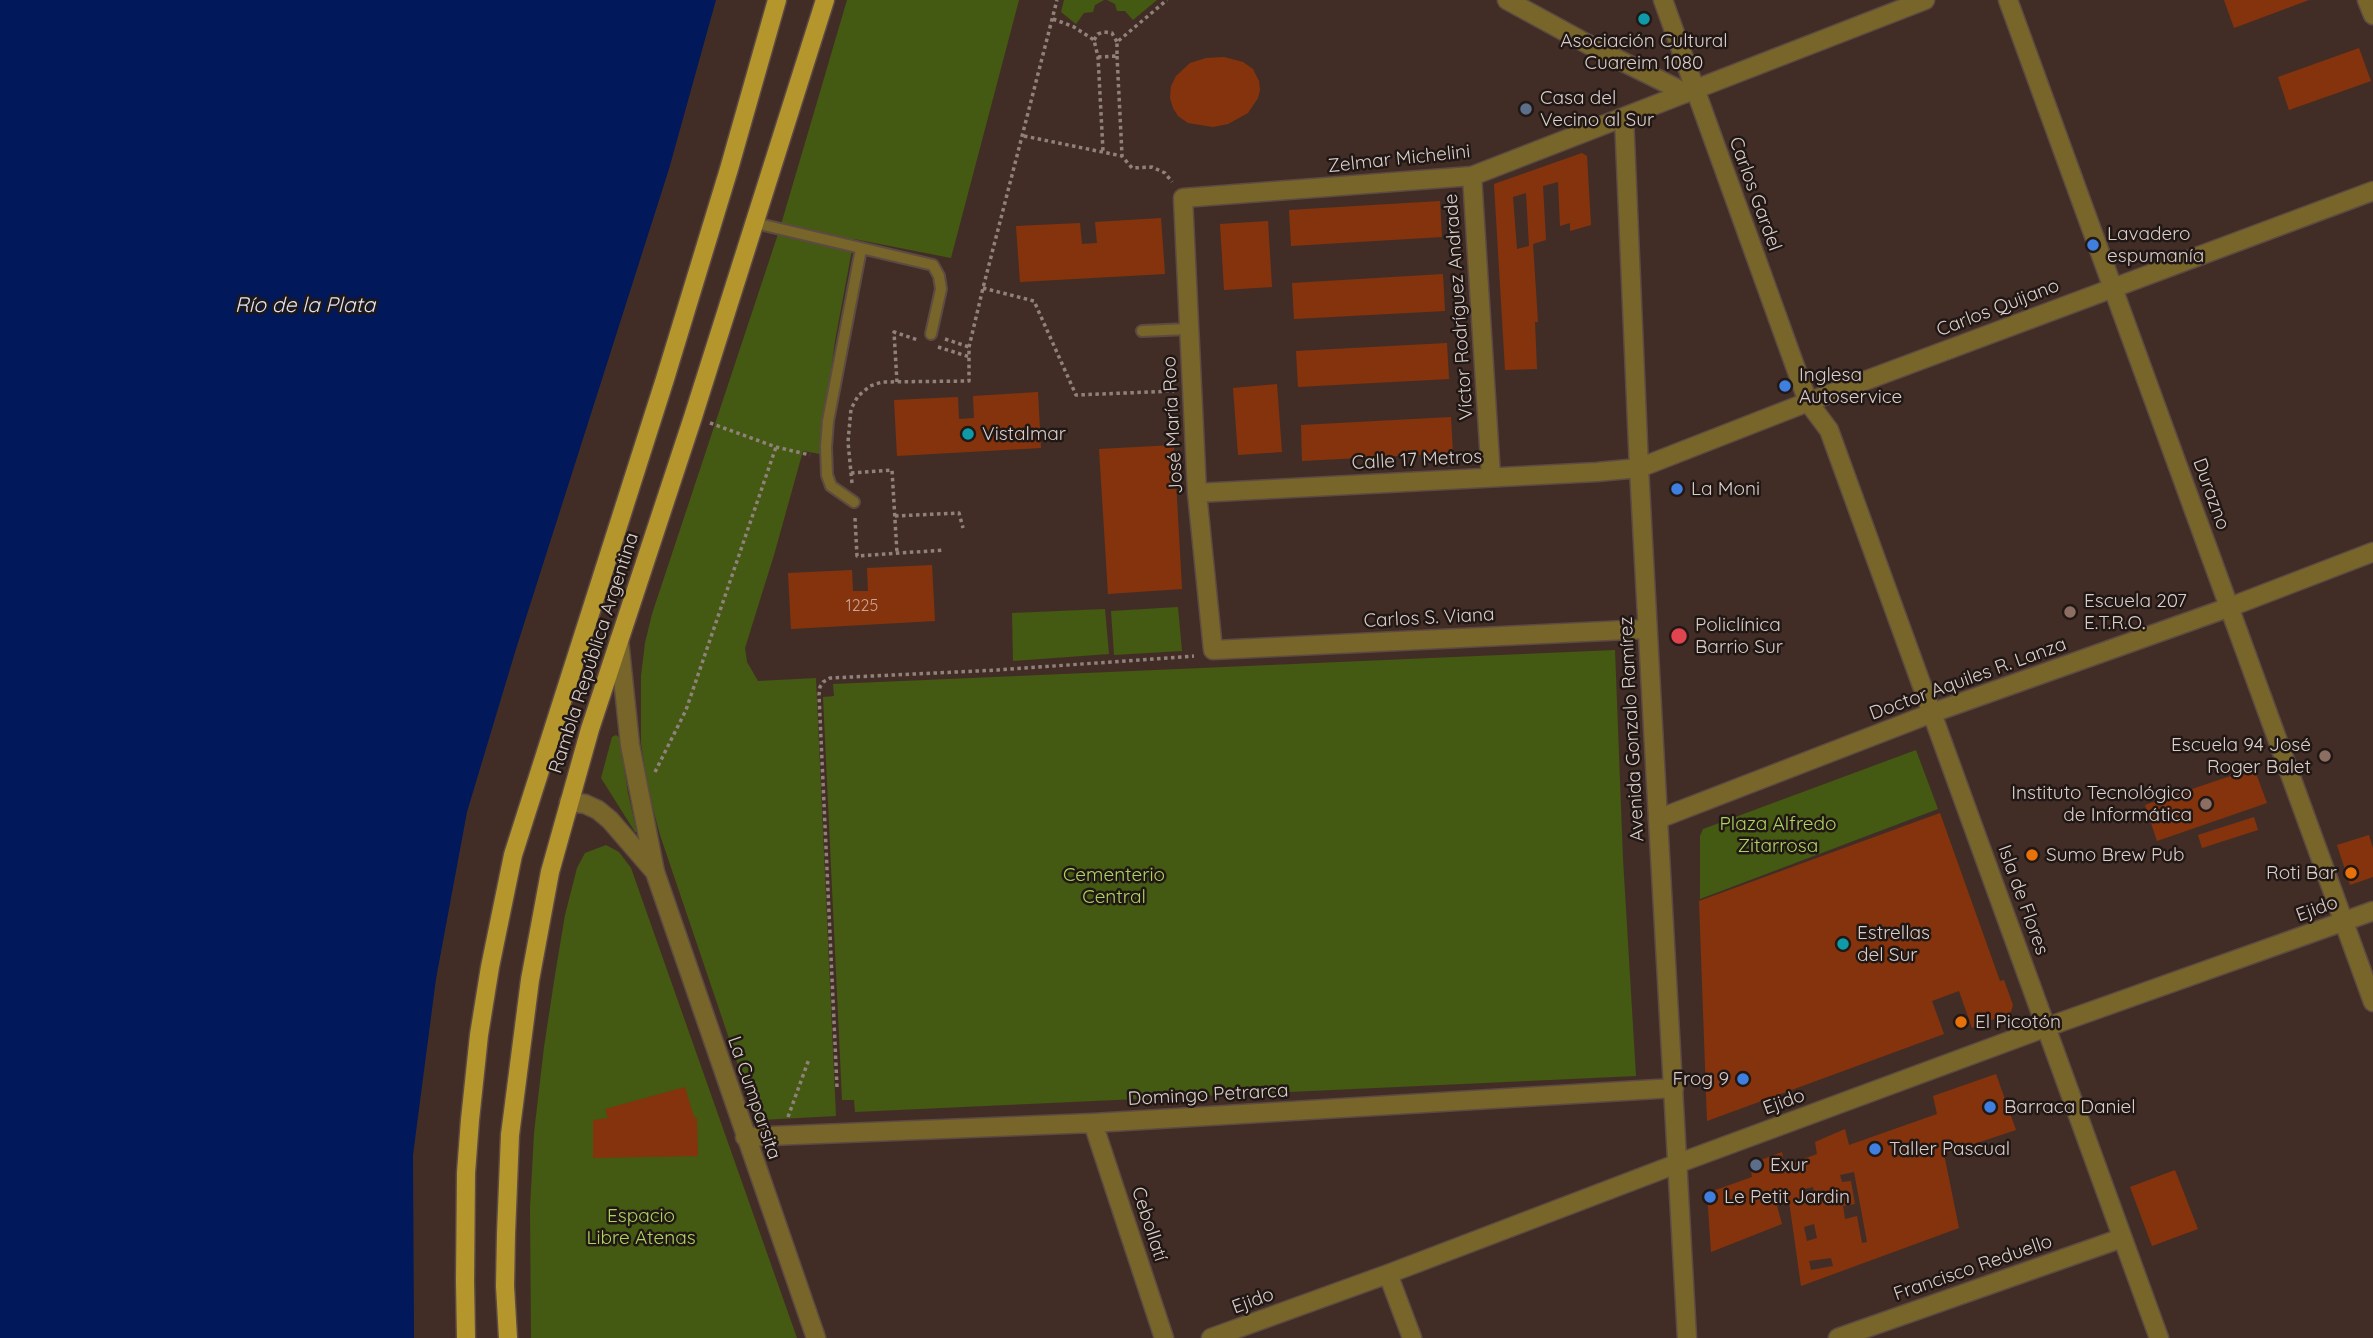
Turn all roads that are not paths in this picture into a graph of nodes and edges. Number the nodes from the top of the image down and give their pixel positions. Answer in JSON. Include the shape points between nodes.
{"nodes":[{"id":1,"x":777,"y":0,"type":"edge"},
{"id":2,"x":825,"y":0,"type":"edge"},
{"id":3,"x":1507,"y":0,"type":"edge"},
{"id":4,"x":1662,"y":0,"type":"edge"},
{"id":5,"x":1925,"y":0,"type":"edge"},
{"id":6,"x":2008,"y":0,"type":"edge"},
{"id":7,"x":2367,"y":0,"type":"edge"},
{"id":8,"x":2373,"y":15,"type":"edge"},
{"id":9,"x":1691,"y":91,"type":"junction"},
{"id":10,"x":1624,"y":117,"type":"junction"},
{"id":11,"x":1472,"y":176,"type":"junction"},
{"id":12,"x":2373,"y":191,"type":"edge"},
{"id":13,"x":1183,"y":198,"type":"joint"},
{"id":14,"x":755,"y":223,"type":"junction"},
{"id":15,"x":861,"y":249,"type":"junction"},
{"id":16,"x":2112,"y":288,"type":"junction"},
{"id":17,"x":1188,"y":328,"type":"junction"},
{"id":18,"x":1142,"y":331,"type":"dead end"},
{"id":19,"x":931,"y":340,"type":"road end"},
{"id":20,"x":1808,"y":402,"type":"junction"},
{"id":21,"x":1639,"y":468,"type":"junction"},
{"id":22,"x":1490,"y":477,"type":"junction"},
{"id":23,"x":1197,"y":493,"type":"junction"},
{"id":24,"x":854,"y":502,"type":"road end"},
{"id":25,"x":2373,"y":552,"type":"edge"},
{"id":26,"x":2230,"y":607,"type":"junction"},
{"id":27,"x":1647,"y":629,"type":"junction"},
{"id":28,"x":619,"y":639,"type":"junction"},
{"id":29,"x":1213,"y":650,"type":"joint"},
{"id":30,"x":1931,"y":713,"type":"junction"},
{"id":31,"x":569,"y":802,"type":"junction"},
{"id":32,"x":1658,"y":819,"type":"junction"},
{"id":33,"x":654,"y":872,"type":"junction"},
{"id":34,"x":2373,"y":911,"type":"edge"},
{"id":35,"x":2343,"y":922,"type":"junction"},
{"id":36,"x":2373,"y":1002,"type":"edge"},
{"id":37,"x":2047,"y":1027,"type":"junction"},
{"id":38,"x":1674,"y":1088,"type":"junction"},
{"id":39,"x":1093,"y":1123,"type":"junction"},
{"id":40,"x":745,"y":1137,"type":"junction"},
{"id":41,"x":1679,"y":1163,"type":"junction"},
{"id":42,"x":2122,"y":1238,"type":"junction"},
{"id":43,"x":1388,"y":1274,"type":"junction"},
{"id":44,"x":466,"y":1338,"type":"edge"},
{"id":45,"x":508,"y":1338,"type":"edge"},
{"id":46,"x":816,"y":1338,"type":"edge"},
{"id":47,"x":1164,"y":1338,"type":"edge"},
{"id":48,"x":1211,"y":1338,"type":"edge"},
{"id":49,"x":1412,"y":1338,"type":"edge"},
{"id":50,"x":1687,"y":1338,"type":"edge"},
{"id":51,"x":1838,"y":1338,"type":"edge"},
{"id":52,"x":2159,"y":1338,"type":"edge"}],
"edges":[{"from":1,"to":44,"type":"main road","name":"Rambla República Argentina","via":[[665,379],[513,855],[490,967],[470,1120]]},
{"from":2,"to":14,"type":"main road","name":"Rambla República Argentina"},
{"from":3,"to":9,"type":"street","via":[[1593,47]]},
{"from":4,"to":9,"type":"street","name":"Carlos Gardel"},
{"from":5,"to":9,"type":"street","name":"Zelmar Michelini"},
{"from":6,"to":16,"type":"street","name":"Durazno"},
{"from":7,"to":8,"type":"street"},
{"from":9,"to":10,"type":"street","name":"Zelmar Michelini"},
{"from":9,"to":20,"type":"street","name":"Carlos Gardel"},
{"from":10,"to":11,"type":"street","name":"Zelmar Michelini"},
{"from":10,"to":21,"type":"street","name":"Avenida Gonzalo Ramírez"},
{"from":11,"to":13,"type":"street","name":"Zelmar Michelini"},
{"from":11,"to":22,"type":"street","name":"Víctor Rodríguez Andrade"},
{"from":12,"to":16,"type":"street","name":"Carlos Quijano"},
{"from":13,"to":17,"type":"street","name":"José María Roo"},
{"from":14,"to":15,"type":"lane"},
{"from":14,"to":28,"type":"main road","name":"Rambla República Argentina"},
{"from":15,"to":19,"type":"lane","via":[[933,265],[941,289]]},
{"from":15,"to":24,"type":"lane","via":[[828,421],[826,459],[831,486]]},
{"from":16,"to":20,"type":"street","name":"Carlos Quijano"},
{"from":16,"to":26,"type":"street","name":"Durazno"},
{"from":17,"to":18,"type":"lane"},
{"from":17,"to":23,"type":"street","name":"José María Roo"},
{"from":20,"to":21,"type":"street","name":"Carlos Quijano"},
{"from":20,"to":30,"type":"street","name":"Isla de Flores","via":[[1829,430]]},
{"from":21,"to":22,"type":"street","name":"Calle 17 Metros"},
{"from":21,"to":27,"type":"street","name":"Avenida Gonzalo Ramírez"},
{"from":22,"to":23,"type":"street","name":"Calle 17 Metros"},
{"from":23,"to":29,"type":"street","name":"José María Roo"},
{"from":25,"to":26,"type":"street","name":"Doctor Aquiles R. Lanza"},
{"from":26,"to":30,"type":"street","name":"Doctor Aquiles R. Lanza"},
{"from":26,"to":35,"type":"street","name":"Durazno"},
{"from":27,"to":29,"type":"street","name":"Carlos S. Viana"},
{"from":27,"to":32,"type":"street","name":"Avenida Gonzalo Ramírez"},
{"from":28,"to":31,"type":"main road","name":"Rambla República Argentina"},
{"from":28,"to":33,"type":"street","name":"La Cumparsita","via":[[630,745]]},
{"from":30,"to":32,"type":"street","name":"Doctor Aquiles R. Lanza"},
{"from":30,"to":37,"type":"street","name":"Isla de Flores"},
{"from":31,"to":33,"type":"street","name":"La Cumparsita","via":[[598,810]]},
{"from":31,"to":45,"type":"main road","name":"Rambla República Argentina","via":[[542,910],[510,1135],[505,1260]]},
{"from":32,"to":38,"type":"street","name":"Avenida Gonzalo Ramírez"},
{"from":33,"to":40,"type":"street","name":"La Cumparsita"},
{"from":34,"to":35,"type":"street","name":"Ejido"},
{"from":35,"to":36,"type":"street","name":"Durazno"},
{"from":35,"to":37,"type":"street","name":"Ejido"},
{"from":37,"to":41,"type":"street","name":"Ejido"},
{"from":37,"to":42,"type":"street","name":"Isla de Flores"},
{"from":38,"to":39,"type":"street","name":"Domingo Petrarca"},
{"from":38,"to":41,"type":"street","name":"Avenida Gonzalo Ramírez"},
{"from":39,"to":40,"type":"street","name":"Domingo Petrarca"},
{"from":39,"to":47,"type":"street","name":"Cebollatí"},
{"from":40,"to":46,"type":"street","name":"La Cumparsita"},
{"from":41,"to":43,"type":"street","name":"Ejido"},
{"from":41,"to":50,"type":"street","name":"Avenida Gonzalo Ramírez"},
{"from":42,"to":51,"type":"street","name":"Francisco Reduello"},
{"from":42,"to":52,"type":"street","name":"Isla de Flores"},
{"from":43,"to":48,"type":"street","name":"Ejido"},
{"from":43,"to":49,"type":"street"}]}
